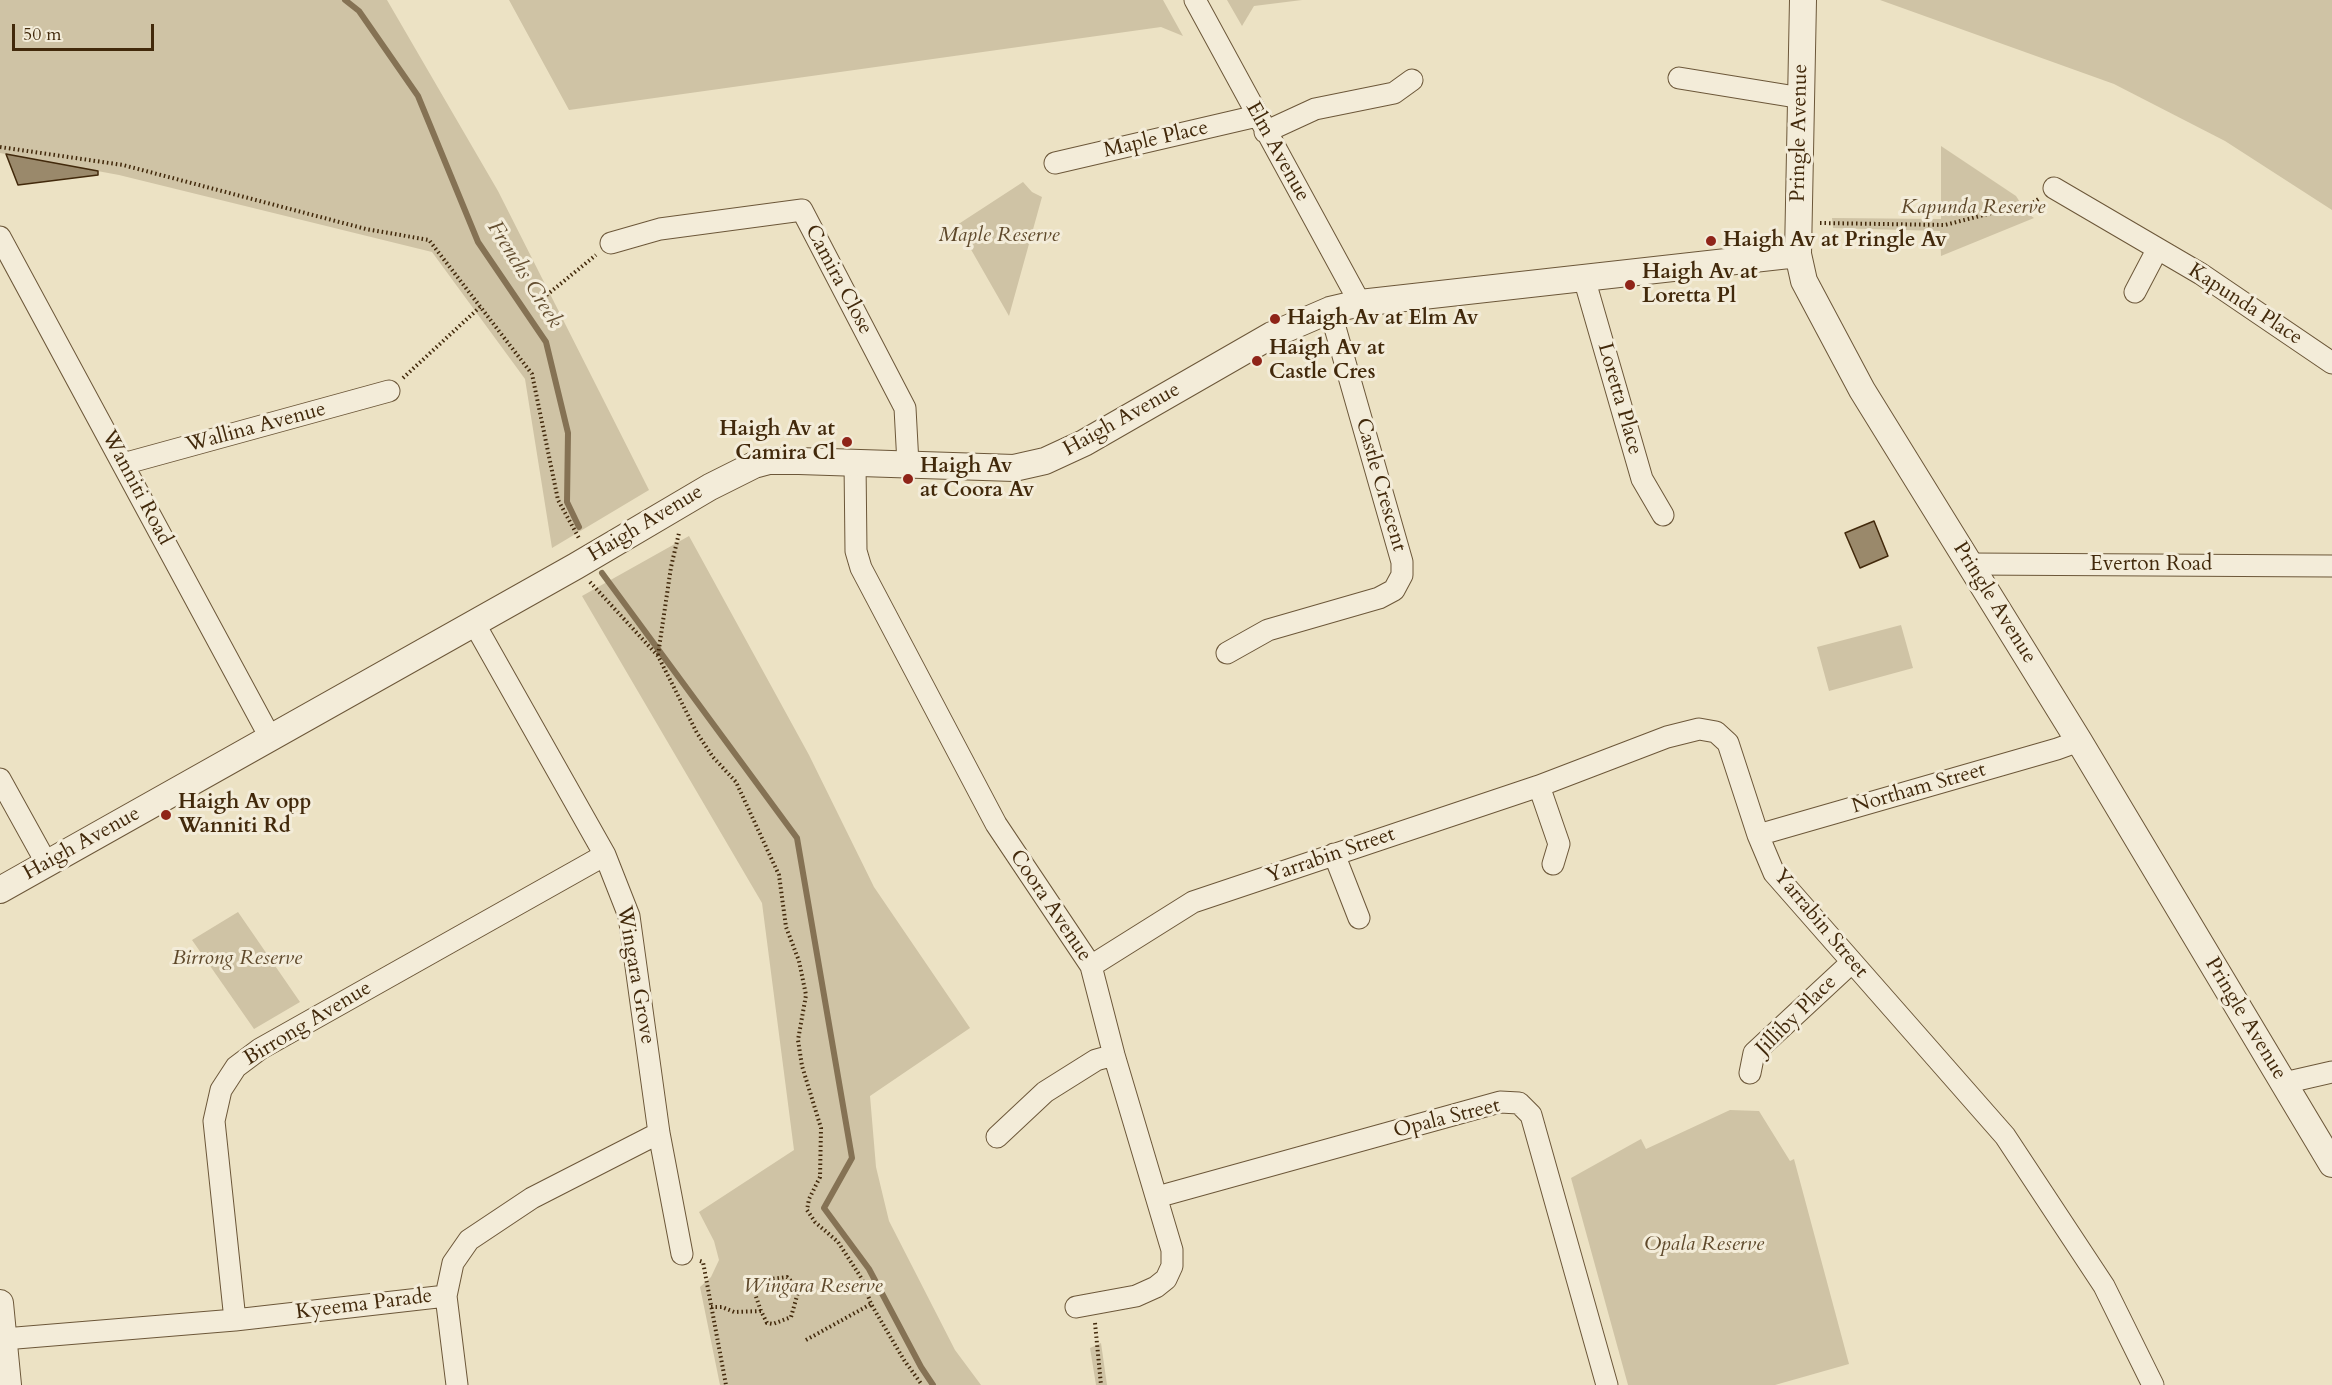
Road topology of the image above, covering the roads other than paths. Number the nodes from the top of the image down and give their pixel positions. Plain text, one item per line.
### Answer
1 (1194, 0) edge
2 (1803, 0) edge
3 (1679, 78) dead end
4 (1412, 80) dead end
5 (1802, 98) junction
6 (1261, 124) junction
7 (1055, 163) dead end
8 (2054, 188) road end
9 (0, 237) edge
10 (610, 243) road end
11 (2157, 250) junction
12 (1798, 254) junction
13 (1584, 279) junction
14 (2135, 292) dead end
15 (1360, 303) junction
16 (1330, 310) junction
17 (2332, 363) edge
18 (389, 391) road end
19 (855, 462) junction
20 (123, 464) junction
21 (908, 464) junction
22 (1663, 515) dead end
23 (1970, 564) junction
24 (2332, 566) edge
25 (474, 622) junction
26 (1227, 653) dead end
27 (271, 739) junction
28 (2079, 741) junction
29 (0, 779) edge
30 (1539, 786) junction
31 (1758, 835) junction
32 (1334, 854) junction
33 (605, 855) junction
34 (46, 864) junction
35 (1553, 864) dead end
36 (0, 890) edge
37 (1359, 918) dead end
38 (1851, 963) junction
39 (1091, 966) junction
40 (1114, 1055) junction
41 (2332, 1072) edge
42 (1750, 1073) dead end
43 (2284, 1083) junction
44 (659, 1133) junction
45 (997, 1137) dead end
46 (2332, 1164) edge
47 (1157, 1197) junction
48 (682, 1254) road end
49 (446, 1296) junction
50 (0, 1303) edge
51 (1085, 1306) road end
52 (235, 1320) junction
53 (4, 1339) junction
54 (8, 1385) edge
55 (457, 1385) edge
56 (1607, 1385) edge
57 (2153, 1385) edge

1 - 6 street, Elm Avenue
2 - 5 street, Pringle Avenue
3 - 5 street
4 - 6 street, Maple Place
5 - 12 street, Pringle Avenue
6 - 7 street, Maple Place
6 - 15 street, Elm Avenue
8 - 11 street, Kapunda Place
9 - 20 street, Wanniti Road
10 - 21 street, Camira Close
11 - 14 street
11 - 17 street, Kapunda Place
12 - 13 street, Haigh Avenue
12 - 23 street, Pringle Avenue
13 - 15 street, Haigh Avenue
13 - 22 street, Loretta Place
15 - 16 street, Haigh Avenue
16 - 21 street, Haigh Avenue
16 - 26 street, Castle Crescent
18 - 20 street, Wallina Avenue
19 - 21 street, Haigh Avenue
19 - 25 street, Haigh Avenue
19 - 39 street, Coora Avenue
20 - 27 street, Wanniti Road
23 - 24 street, Everton Road
23 - 28 street, Pringle Avenue
25 - 27 street, Haigh Avenue
25 - 33 street, Wingara Grove
27 - 34 street, Haigh Avenue
28 - 31 street, Northam Street
28 - 43 street, Pringle Avenue
29 - 34 street
30 - 31 street, Yarrabin Street
30 - 32 street, Yarrabin Street
30 - 35 street
31 - 38 street, Yarrabin Street
32 - 37 street
32 - 39 street, Yarrabin Street
33 - 44 street, Wingara Grove
33 - 52 street, Birrong Avenue
34 - 36 street, Haigh Avenue
38 - 42 street, Jilliby Place
38 - 57 street, Yarrabin Street
39 - 40 street, Coora Avenue
40 - 45 street
40 - 47 street, Coora Avenue
41 - 43 street
43 - 46 street, Pringle Avenue
44 - 48 street, Wingara Grove
44 - 49 street, Kyeema Parade
47 - 51 street, Coora Avenue
47 - 56 street, Opala Street
49 - 52 street, Kyeema Parade
49 - 55 street
50 - 53 street
52 - 53 street, Kyeema Parade
53 - 54 street

